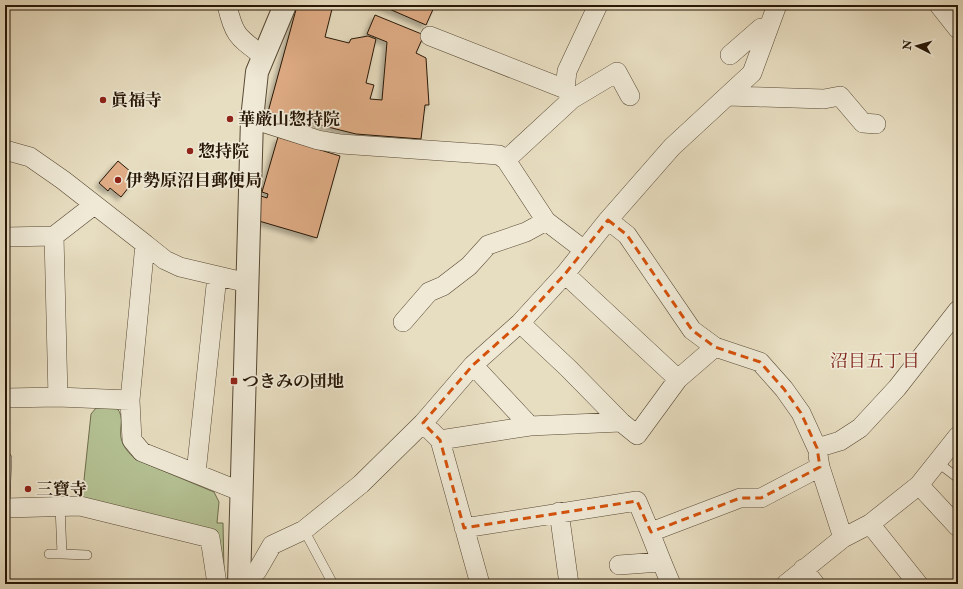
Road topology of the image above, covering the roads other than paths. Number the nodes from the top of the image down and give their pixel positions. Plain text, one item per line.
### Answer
1 (227, 5) edge
2 (286, 5) edge
3 (598, 5) edge
4 (777, 5) edge
5 (939, 5) edge
6 (768, 30) junction
7 (958, 30) edge
8 (430, 36) dead end
9 (735, 45) dead end
10 (263, 56) junction
11 (569, 94) junction
12 (630, 96) dead end
13 (728, 96) junction
14 (252, 119) junction
15 (876, 124) dead end
16 (5, 150) edge
17 (506, 160) junction
18 (94, 205) junction
19 (608, 220) junction
20 (546, 221) junction
21 (54, 236) junction
22 (5, 237) edge
23 (145, 244) junction
24 (584, 250) junction
25 (565, 274) junction
26 (217, 276) junction
27 (248, 283) junction
28 (958, 310) edge
29 (403, 322) dead end
30 (520, 323) junction
31 (715, 347) junction
32 (474, 365) junction
33 (678, 379) junction
34 (58, 397) junction
35 (5, 398) edge
36 (130, 400) junction
37 (621, 422) junction
38 (423, 423) junction
39 (530, 426) junction
40 (958, 436) edge
41 (440, 440) junction
42 (817, 448) junction
43 (7, 458) dead end
44 (937, 462) junction
45 (820, 467) junction
46 (196, 473) junction
47 (958, 478) edge
48 (919, 485) junction
49 (242, 492) junction
50 (60, 506) junction
51 (5, 507) edge
52 (559, 512) junction
53 (870, 524) junction
54 (958, 526) edge
55 (464, 528) junction
56 (304, 530) junction
57 (651, 532) junction
58 (843, 538) junction
59 (49, 554) dead end
60 (62, 554) junction
61 (86, 555) dead end
62 (660, 562) junction
63 (619, 565) dead end
64 (803, 569) junction
65 (239, 581) edge
66 (217, 584) edge
67 (333, 584) edge
68 (480, 584) edge
69 (570, 584) edge
70 (671, 584) edge
71 (786, 584) edge
72 (815, 584) edge
73 (918, 584) edge

1 - 10 street
2 - 10 street
3 - 11 street
4 - 6 street
5 - 7 street
6 - 9 street
6 - 13 street
8 - 11 street
10 - 14 street
11 - 12 street
11 - 17 street
13 - 15 street
13 - 19 street
14 - 17 street
14 - 27 street
16 - 18 street
17 - 20 street
18 - 21 street
18 - 23 street
19 - 24 street
19 - 31 street
20 - 24 street
20 - 29 street
21 - 22 street
21 - 34 street
23 - 26 street
23 - 36 street
24 - 25 street
25 - 30 street
25 - 33 street
26 - 27 street
26 - 46 street
27 - 49 street
28 - 42 street
30 - 32 street
30 - 37 street
31 - 33 street
31 - 42 street
32 - 38 street
32 - 39 street
33 - 37 street
34 - 35 street
34 - 36 street
36 - 46 street
37 - 39 street
38 - 41 street
38 - 56 street
39 - 41 street
40 - 44 street
41 - 55 street
42 - 45 street
43 - 51 lane
44 - 47 lane
44 - 48 street
45 - 57 street
45 - 58 street
46 - 49 street
48 - 53 street
48 - 54 street
49 - 65 street
50 - 51 street
50 - 60 lane
50 - 66 street
52 - 55 street
52 - 57 street
52 - 69 street
53 - 58 street
53 - 73 street
55 - 68 street
56 - 65 street
56 - 67 lane
57 - 62 street
58 - 64 street
59 - 60 lane
60 - 61 lane
62 - 63 street
62 - 70 street
64 - 71 street
64 - 72 street

